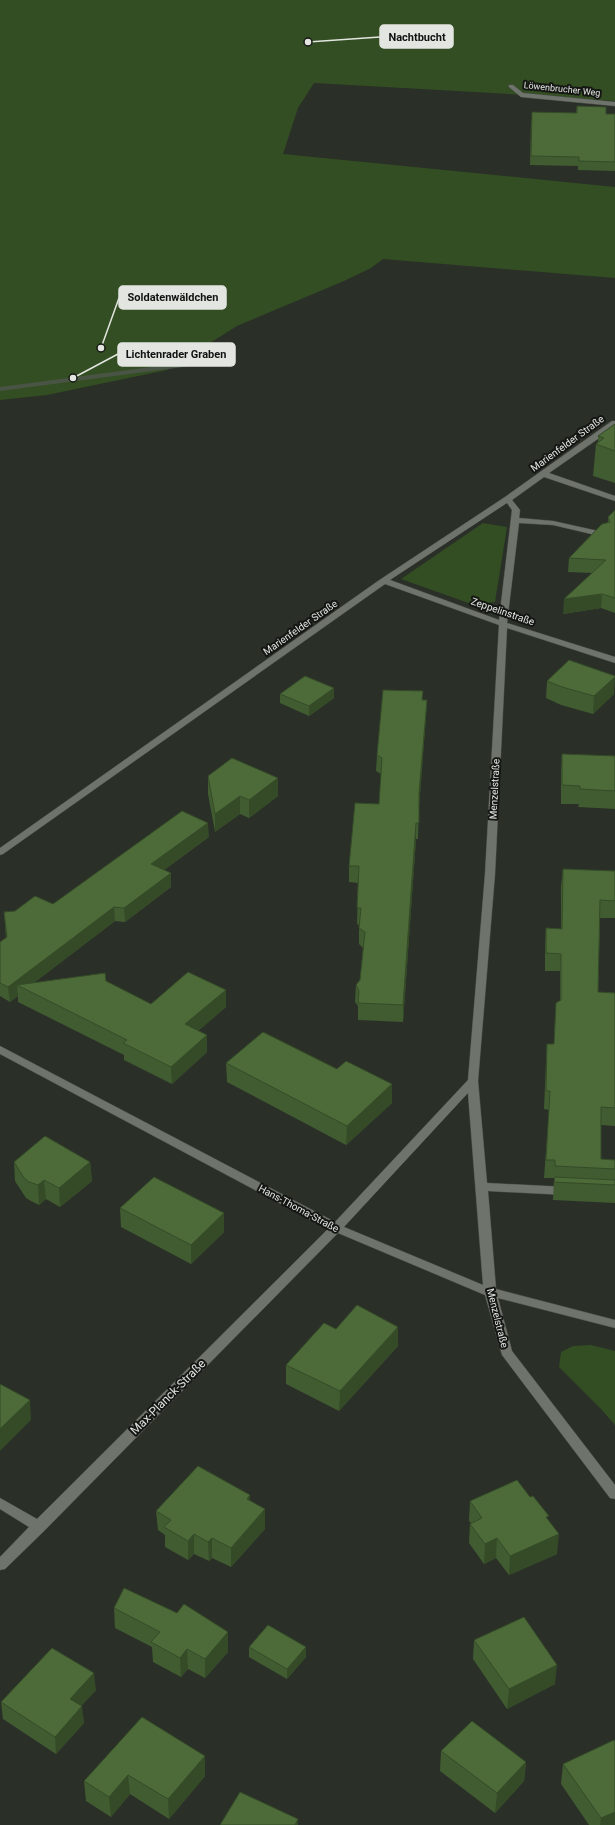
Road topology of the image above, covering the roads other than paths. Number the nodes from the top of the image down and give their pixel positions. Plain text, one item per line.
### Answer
1 (510, 86) dead end
2 (615, 104) edge
3 (615, 423) edge
4 (544, 474) junction
5 (508, 499) junction
6 (615, 499) edge
7 (515, 520) junction
8 (604, 536) edge
9 (384, 581) junction
10 (503, 624) junction
11 (615, 660) edge
12 (0, 852) edge
13 (0, 1050) edge
14 (473, 1081) junction
15 (482, 1187) junction
16 (578, 1192) edge
17 (336, 1228) junction
18 (490, 1292) junction
19 (615, 1324) edge
20 (615, 1494) edge
21 (0, 1503) edge
22 (39, 1526) junction
23 (0, 1565) edge

1 - 2 street, Löwenbrucher Weg
3 - 4 street, Marienfelder Straße
4 - 5 street, Marienfelder Straße
4 - 6 street
5 - 7 street, Menzelstraße
5 - 9 street, Marienfelder Straße
7 - 8 street
7 - 10 street, Menzelstraße
9 - 10 street, Zeppelinstraße
9 - 12 street, Marienfelder Straße
10 - 11 street, Zeppelinstraße
10 - 14 street, Menzelstraße
13 - 17 street, Hans-Thoma-Straße
14 - 15 street, Menzelstraße
14 - 17 street
15 - 16 street
15 - 18 street, Menzelstraße
17 - 18 street, Hans-Thoma-Straße
17 - 22 street, Max-Planck-Straße
18 - 19 street, Hans-Thoma-Straße
18 - 20 street, Menzelstraße
21 - 22 street
22 - 23 street, Max-Planck-Straße

